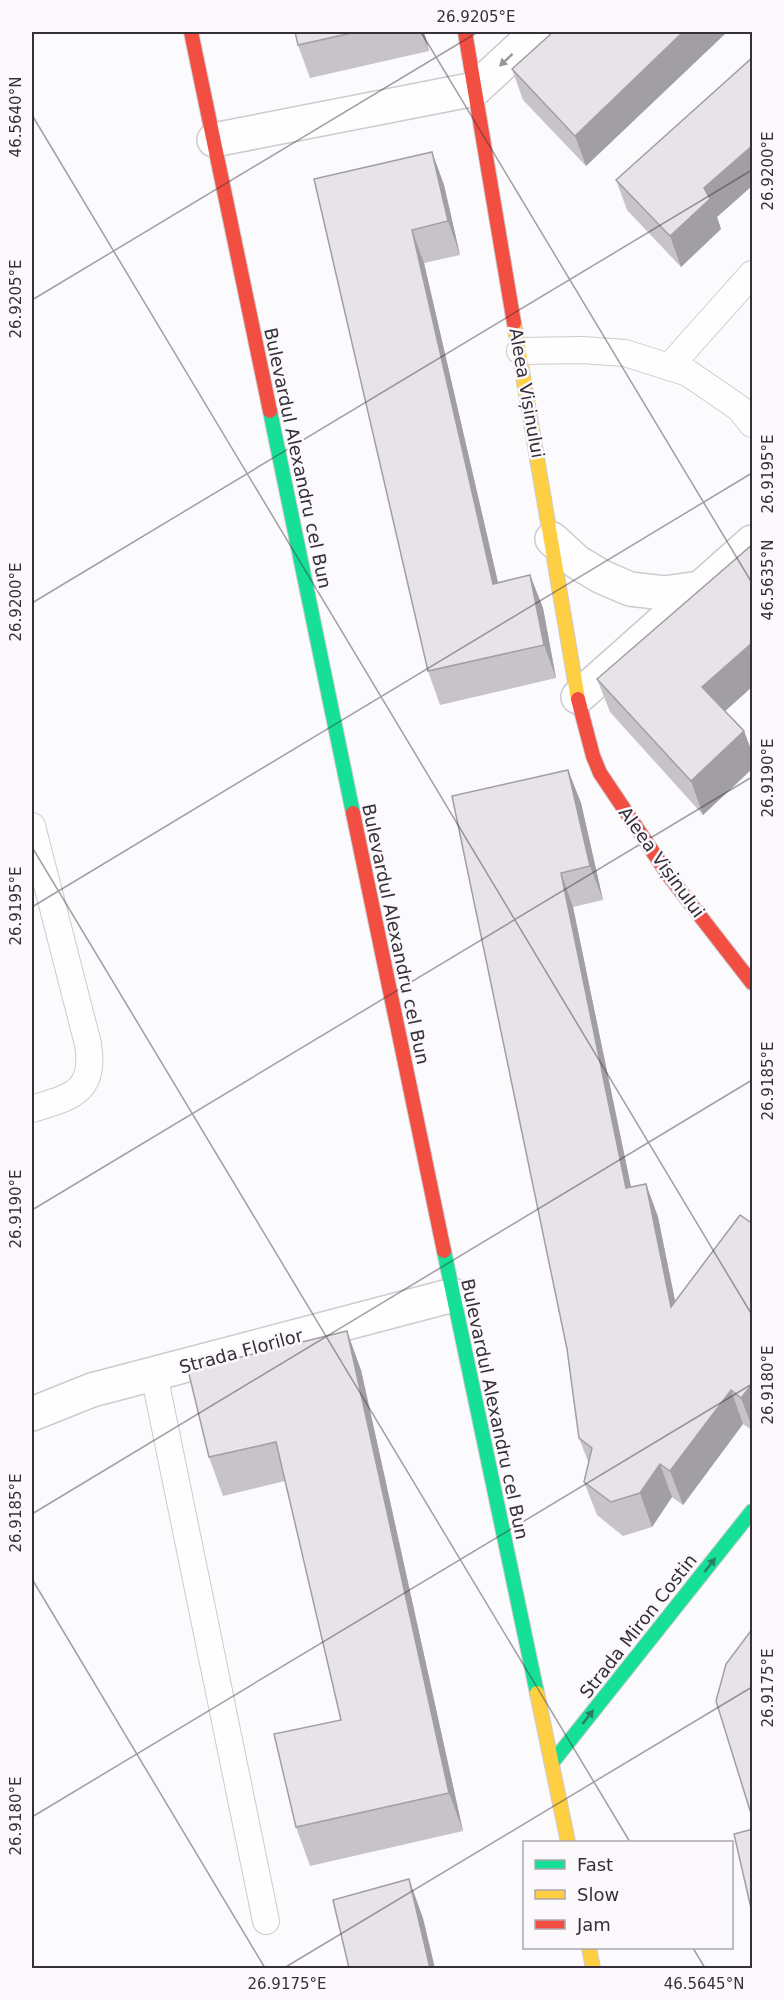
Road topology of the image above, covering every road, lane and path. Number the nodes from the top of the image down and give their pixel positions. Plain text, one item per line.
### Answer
1 (191, 32) edge
2 (465, 32) edge
3 (537, 32) edge
4 (475, 89) junction
5 (214, 140) junction
6 (753, 274) edge
7 (520, 351) junction
8 (669, 367) junction
9 (753, 424) edge
10 (552, 539) junction
11 (753, 542) edge
12 (700, 588) junction
13 (578, 698) junction
14 (32, 826) edge
15 (753, 983) edge
16 (32, 1109) edge
17 (453, 1294) junction
18 (154, 1374) junction
19 (32, 1414) edge
20 (753, 1510) edge
21 (552, 1763) junction
22 (568, 1841) edge
23 (266, 1921) dead end
24 (589, 1949) edge
25 (593, 1968) edge

1 - 5 main road, Bulevardul Alexandru cel Bun
2 - 4 main road, Aleea Vișinului
3 -> 4 street
4 - 5 street
4 - 7 main road, Aleea Vișinului
5 - 17 main road, Bulevardul Alexandru cel Bun
6 - 8 lane
7 - 8 lane
7 - 10 main road, Aleea Vișinului
8 - 9 lane
10 - 12 street
10 - 13 main road, Aleea Vișinului
11 - 12 street
12 - 13 street
13 - 15 main road, Aleea Vișinului
14 - 16 lane
17 - 18 street, Strada Florilor
17 - 21 main road, Bulevardul Alexandru cel Bun
18 - 19 street, Strada Florilor
18 - 23 lane
21 -> 20 main road, Strada Miron Costin
21 - 22 main road, Bulevardul Alexandru cel Bun
24 - 25 main road

